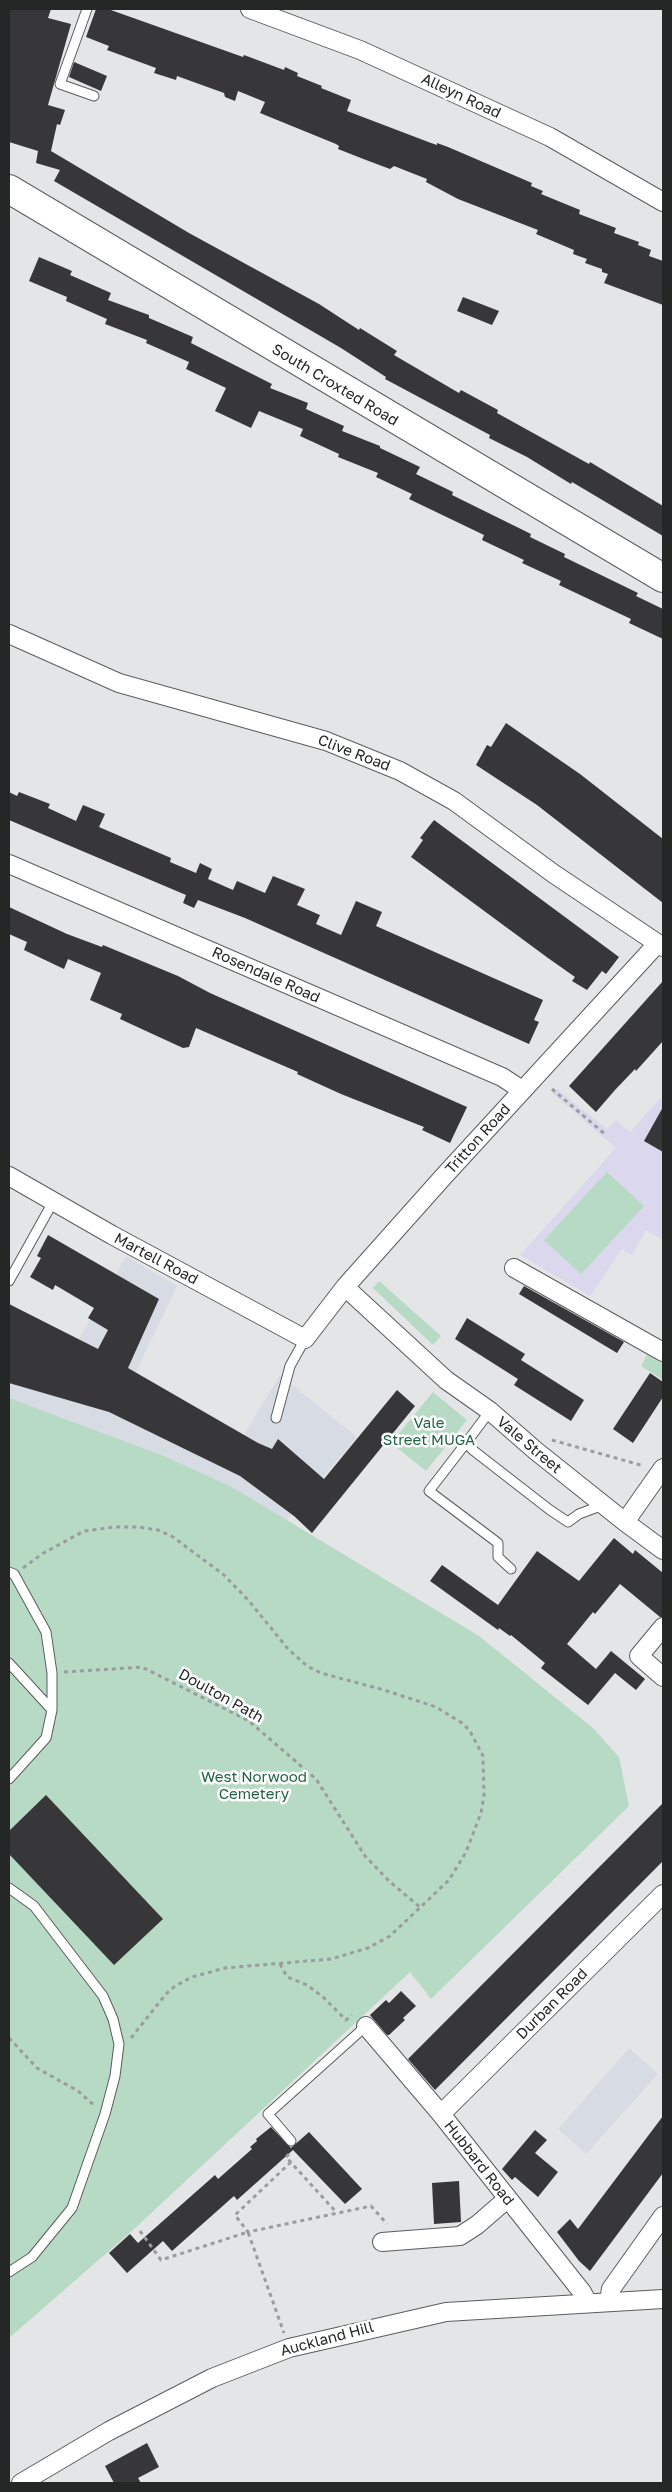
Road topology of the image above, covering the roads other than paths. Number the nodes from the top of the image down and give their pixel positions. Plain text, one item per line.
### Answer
1 (87, 9) edge
2 (250, 9) edge
3 (94, 96) dead end
4 (9, 189) edge
5 (663, 202) edge
6 (663, 578) edge
7 (9, 634) edge
8 (9, 864) edge
9 (660, 946) edge
10 (522, 1090) junction
11 (9, 1176) edge
12 (53, 1202) junction
13 (514, 1268) dead end
14 (9, 1281) edge
15 (345, 1287) junction
16 (305, 1339) junction
17 (663, 1352) edge
18 (490, 1412) junction
19 (276, 1418) dead end
20 (466, 1443) junction
21 (663, 1468) edge
22 (603, 1505) junction
23 (625, 1522) junction
24 (663, 1550) edge
25 (511, 1569) dead end
26 (12, 1573) edge
27 (663, 1627) edge
28 (9, 1662) edge
29 (663, 1677) edge
30 (52, 1710) junction
31 (9, 1779) edge
32 (9, 1888) edge
33 (663, 1894) edge
34 (366, 2026) joint
35 (441, 2114) junction
36 (291, 2141) road end
37 (506, 2199) junction
38 (663, 2216) edge
39 (382, 2242) dead end
40 (9, 2272) edge
41 (663, 2299) edge
42 (609, 2301) junction
43 (588, 2303) junction
44 (21, 2483) edge

1 - 3 lane
2 - 5 street, Alleyn Road
4 - 6 main road, South Croxted Road
7 - 9 street, Clive Road
8 - 10 street, Rosendale Road
9 - 10 street, Tritton Road
10 - 15 street, Tritton Road
11 - 12 street, Martell Road
12 - 14 lane
12 - 16 street, Martell Road
13 - 17 street
15 - 16 street, Tritton Road
15 - 18 street, Vale Street
16 - 19 lane
18 - 20 lane
18 - 22 street, Vale Street
20 - 22 lane
20 - 25 lane
21 - 23 street
22 - 23 street, Vale Street
23 - 24 street, Vale Street
26 - 30 lane
27 - 29 street
28 - 30 lane
30 - 31 lane
32 - 40 lane
33 - 35 street, Durban Road
34 - 35 street, Hubbard Road
34 - 36 lane
35 - 37 street, Hubbard Road
37 - 39 street
37 - 43 street, Hubbard Road
38 - 42 street
41 - 42 street, Auckland Hill
42 - 43 street, Auckland Hill
43 - 44 street, Auckland Hill

